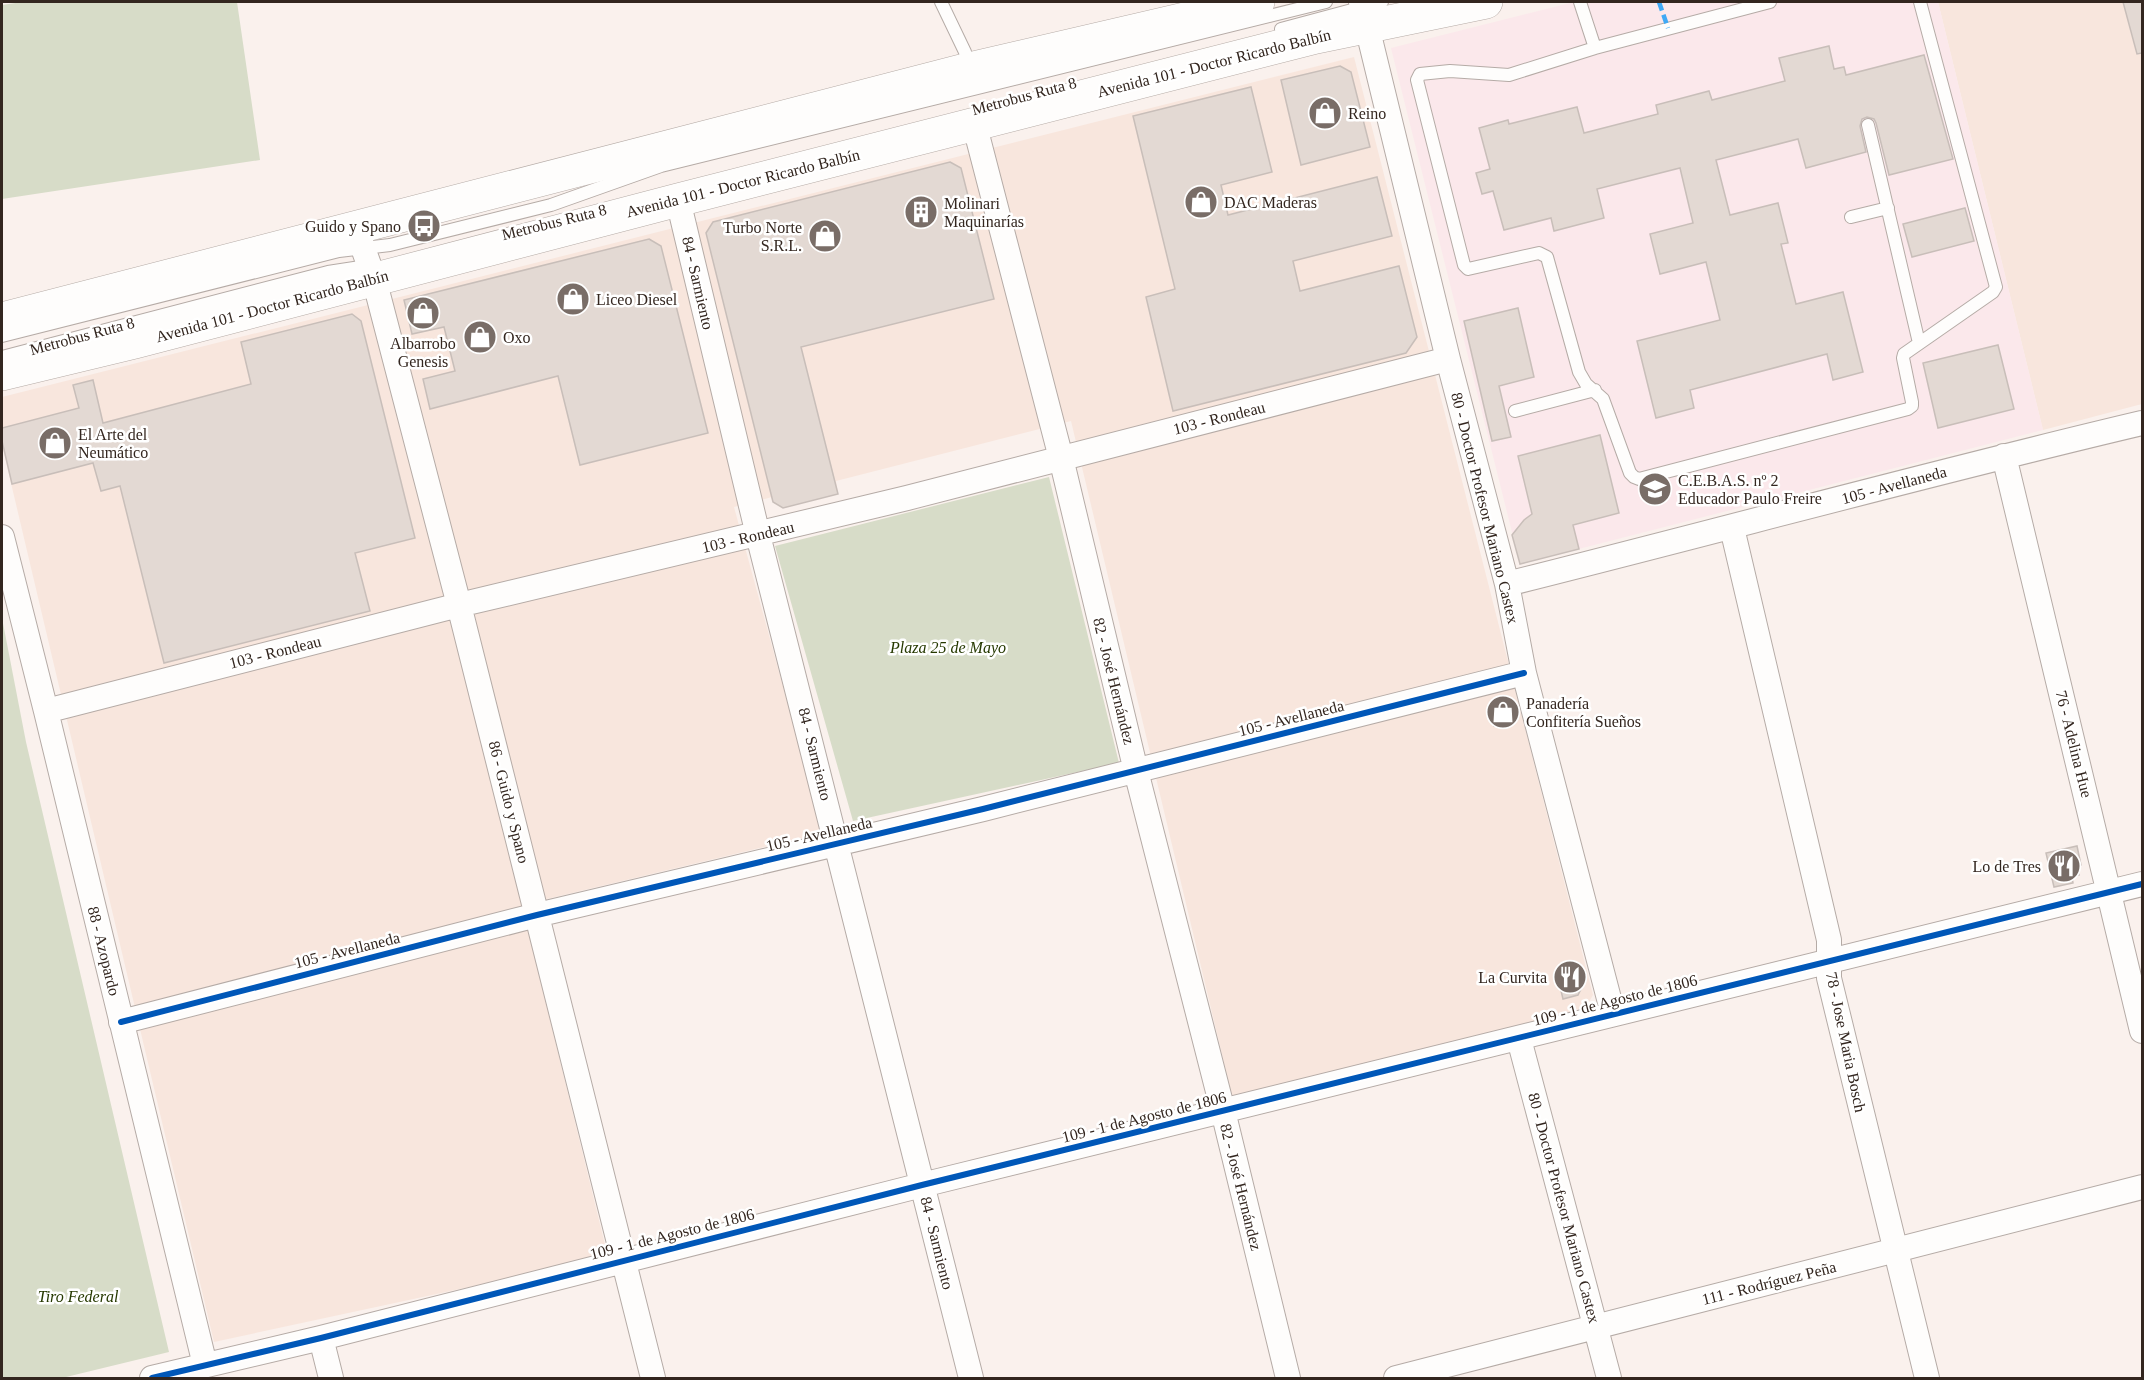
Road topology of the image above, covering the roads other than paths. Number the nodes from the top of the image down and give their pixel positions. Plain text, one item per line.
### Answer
1 (940, 2) edge
2 (1258, 2) edge
3 (1326, 2) edge
4 (1435, 2) edge
5 (1486, 2) edge
6 (1580, 2) edge
7 (1770, 2) edge
8 (1920, 2) edge
9 (1368, 9) edge
10 (1273, 31) dead end
11 (1595, 48) junction
12 (969, 69) junction
13 (974, 123) junction
14 (1868, 125) dead end
15 (712, 178) dead end
16 (678, 200) junction
17 (1887, 208) junction
18 (1851, 217) dead end
19 (366, 255) junction
20 (85, 315) junction
21 (2, 319) edge
22 (2, 327) edge
23 (2, 336) edge
24 (1919, 343) junction
25 (2, 357) edge
26 (1448, 359) junction
27 (2, 374) edge
28 (1595, 390) junction
29 (1515, 411) dead end
30 (2142, 423) edge
31 (2004, 456) junction
32 (1061, 458) junction
33 (1732, 528) junction
34 (758, 535) junction
35 (2, 537) edge
36 (1507, 584) junction
37 (459, 605) junction
38 (1524, 672) junction
39 (46, 711) junction
40 (1136, 771) junction
41 (837, 844) junction
42 (2142, 884) edge
43 (2110, 893) junction
44 (537, 915) junction
45 (1829, 960) junction
46 (1614, 1014) junction
47 (121, 1022) junction
48 (2142, 1031) edge
49 (1519, 1039) junction
50 (1223, 1112) junction
51 (922, 1185) junction
52 (2142, 1187) edge
53 (1894, 1251) junction
54 (625, 1260) junction
55 (1596, 1326) junction
56 (321, 1338) junction
57 (206, 1365) junction
58 (152, 1378) edge
59 (331, 1378) edge
60 (653, 1378) edge
61 (971, 1378) edge
62 (1288, 1378) edge
63 (1396, 1378) edge
64 (1608, 1378) edge
65 (1927, 1378) edge

1 - 12 lane
2 - 12 main road, Avenida 101 - Doctor Ricardo Balbín
3 - 19 lane, Metrobus Ruta 8
4 - 9 lane
5 - 9 main road, Avenida 101 - Doctor Ricardo Balbín
6 - 11 lane
7 - 11 lane
8 - 24 lane
9 - 10 lane
9 - 13 main road, Avenida 101 - Doctor Ricardo Balbín
9 - 26 street, 80 - Doctor Profesor Mariano Castex
11 - 28 lane
12 - 19 main road, Avenida 101 - Doctor Ricardo Balbín
13 - 16 main road, Avenida 101 - Doctor Ricardo Balbín
13 - 32 street, 82 - José Hernández
14 - 17 lane
15 - 19 lane, Metrobus Ruta 8
16 - 19 main road, Avenida 101 - Doctor Ricardo Balbín
16 - 34 street, 84 - Sarmiento
17 - 18 lane
17 - 24 lane
19 - 20 lane, Metrobus Ruta 8
19 - 21 main road, Avenida 101 - Doctor Ricardo Balbín
19 - 25 lane, Metrobus Ruta 8
19 - 27 main road, Avenida 101 - Doctor Ricardo Balbín
19 - 37 street, 86 - Guido y Spano
20 - 22 lane, Metrobus Ruta 8
20 - 23 lane, Metrobus Ruta 8
24 - 28 lane
26 - 32 street, 103 - Rondeau
26 - 36 street, 80 - Doctor Profesor Mariano Castex
28 - 29 lane
30 - 31 street, 105 - Avellaneda
31 - 33 street, 105 - Avellaneda
31 - 43 street, 76 - Adelina Hue
32 - 34 street, 103 - Rondeau
32 - 40 street, 82 - José Hernández
33 - 36 street, 105 - Avellaneda
33 - 45 street, 78 - Jose Maria Bosch
34 - 37 street, 103 - Rondeau
34 - 41 street, 84 - Sarmiento
35 - 39 street, 88 - Azopardo
36 - 38 street, 80 - Doctor Profesor Mariano Castex
37 - 39 street, 103 - Rondeau
37 - 44 street, 86 - Guido y Spano
38 - 40 street, 105 - Avellaneda
38 - 46 street, 80 - Doctor Profesor Mariano Castex
39 - 47 street, 88 - Azopardo
40 - 41 street, 105 - Avellaneda
40 - 50 street, 82 - José Hernández
41 - 44 street, 105 - Avellaneda
41 - 51 street, 84 - Sarmiento
42 - 43 street, 109 - 1 de Agosto de 1806
43 - 45 street, 109 - 1 de Agosto de 1806
43 - 48 street, 76 - Adelina Hue
44 - 47 street, 105 - Avellaneda
44 - 54 street, 86 - Guido y Spano
45 - 46 street, 109 - 1 de Agosto de 1806
45 - 53 street, 78 - Jose Maria Bosch
46 - 49 street, 109 - 1 de Agosto de 1806
47 - 57 street, 88 - Azopardo
49 - 50 street, 109 - 1 de Agosto de 1806
49 - 55 street, 80 - Doctor Profesor Mariano Castex
50 - 51 street, 109 - 1 de Agosto de 1806
50 - 62 street, 82 - José Hernández
51 - 54 street, 109 - 1 de Agosto de 1806
51 - 61 street, 84 - Sarmiento
52 - 53 street, 111 - Rodríguez Peña
53 - 55 street, 111 - Rodríguez Peña
53 - 65 street, 78 - Jose Maria Bosch
54 - 56 street, 109 - 1 de Agosto de 1806
54 - 60 street, 86 - Guido y Spano
55 - 63 street, 111 - Rodríguez Peña
55 - 64 street, 80 - Doctor Profesor Mariano Castex
56 - 57 street, 109 - 1 de Agosto de 1806
56 - 59 street
57 - 58 street, 109 - 1 de Agosto de 1806

